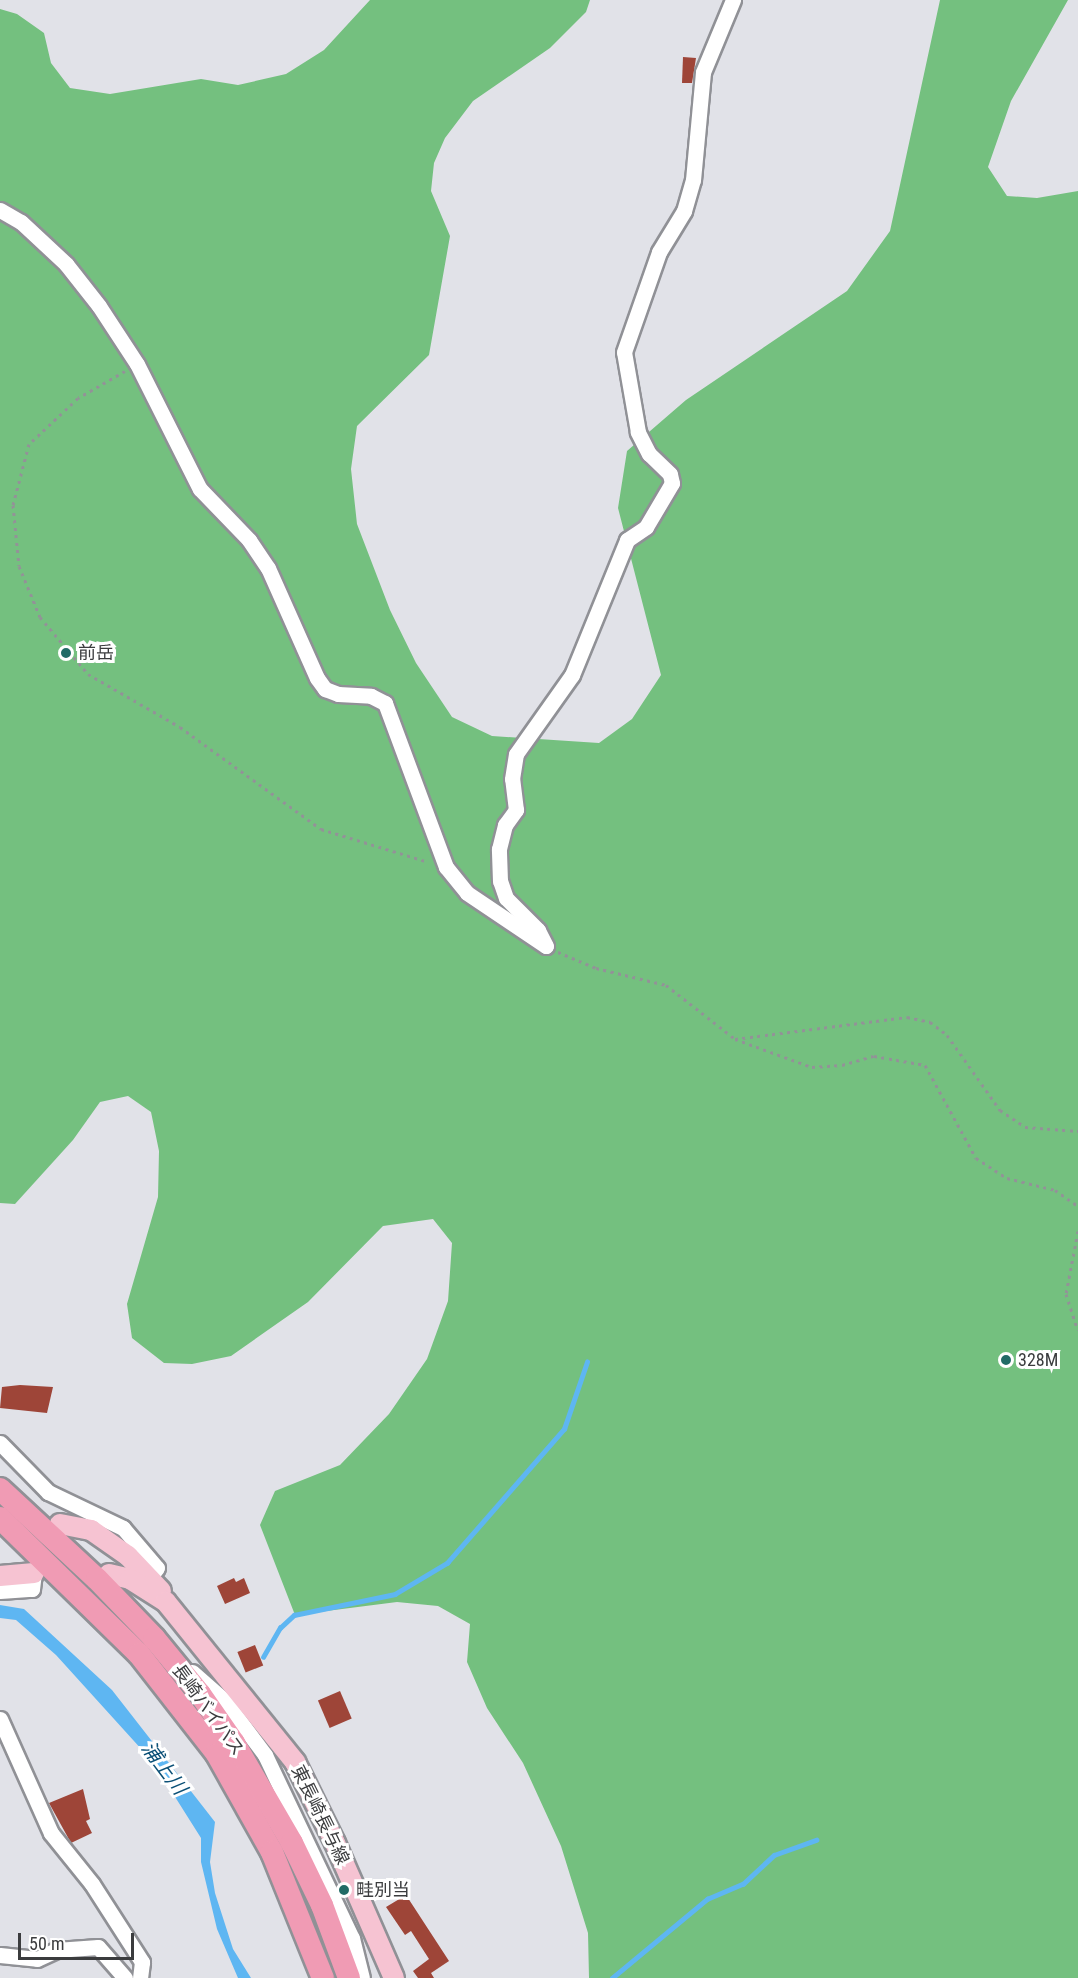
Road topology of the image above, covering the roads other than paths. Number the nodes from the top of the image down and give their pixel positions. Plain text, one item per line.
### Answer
1 (733, 0) edge
2 (0, 210) edge
3 (0, 1443) edge
4 (0, 1488) edge
5 (0, 1518) edge
6 (60, 1524) dead end
7 (34, 1573) joint
8 (109, 1574) dead end
9 (0, 1576) edge
10 (150, 1577) junction
11 (0, 1591) edge
12 (174, 1611) junction
13 (154, 1638) junction
14 (0, 1719) edge
15 (0, 1955) edge
16 (126, 1978) edge
17 (140, 1978) edge
18 (323, 1978) edge
19 (349, 1978) edge
20 (362, 1978) edge
21 (394, 1978) edge

1 - 2 street
3 - 10 street
4 - 13 highway, 長崎バイパス
5 - 18 highway, 長崎バイパス
6 - 10 main road, 東長崎長与線
7 - 9 main road
7 - 11 street
8 - 12 main road, 東長崎長与線
10 - 12 main road, 東長崎長与線
12 - 21 main road, 東長崎長与線
13 - 19 highway, 長崎バイパス
13 - 20 street
14 - 17 street
15 - 16 street

